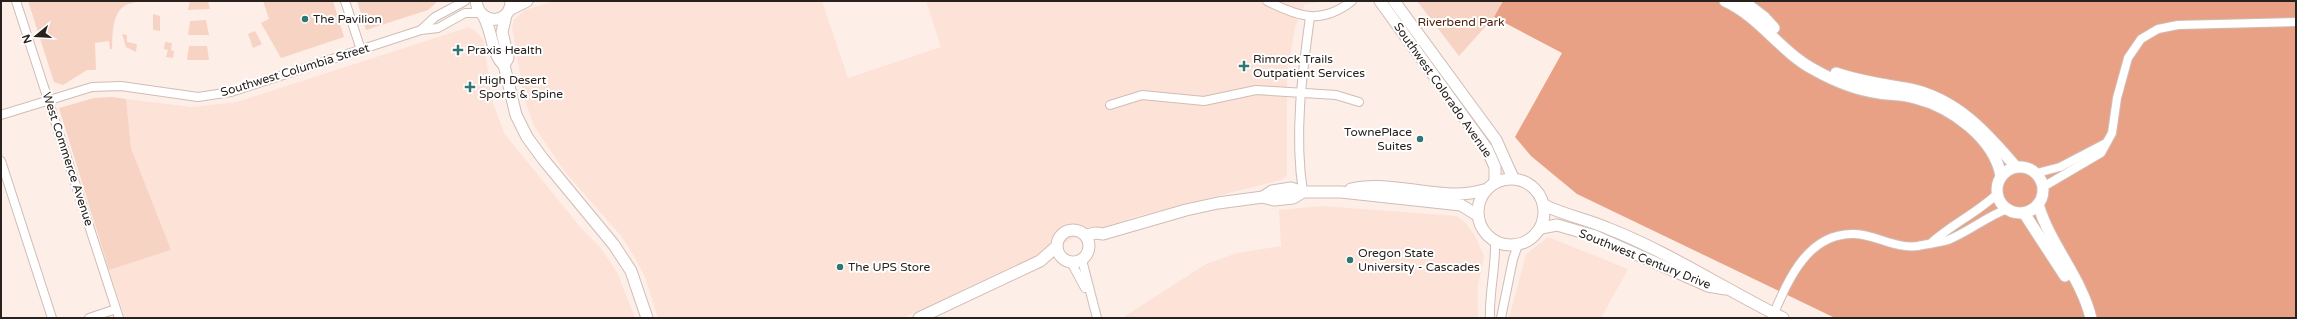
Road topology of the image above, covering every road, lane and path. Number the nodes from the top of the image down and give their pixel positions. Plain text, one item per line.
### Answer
1 (16, 1) edge
2 (345, 1) edge
3 (465, 1) edge
4 (476, 1) edge
5 (527, 1) edge
6 (1267, 1) edge
7 (1352, 1) edge
8 (1380, 1) edge
9 (1394, 1) edge
10 (1725, 1) edge
11 (1743, 1) edge
12 (509, 9) edge
13 (482, 15) junction
14 (1310, 17) junction
15 (2296, 22) edge
16 (421, 30) junction
17 (361, 50) junction
18 (504, 65) junction
19 (1301, 93) junction
20 (49, 100) junction
21 (1359, 102) dead end
22 (1110, 105) dead end
23 (1, 116) edge
24 (2107, 142) junction
25 (1, 161) edge
26 (2016, 167) junction
27 (2036, 173) junction
28 (2001, 176) junction
29 (1513, 178) junction
30 (1496, 183) junction
31 (2043, 187) junction
32 (1484, 190) junction
33 (1303, 192) junction
34 (1341, 192) junction
35 (1997, 194) junction
36 (2038, 204) junction
37 (1544, 205) junction
38 (2007, 209) junction
39 (2024, 213) junction
40 (1477, 215) junction
41 (1541, 228) junction
42 (1087, 240) junction
43 (1495, 241) junction
44 (1931, 243) junction
45 (1518, 245) junction
46 (1056, 247) junction
47 (1072, 260) junction
48 (1040, 261) junction
49 (1727, 290) junction
50 (116, 309) junction
51 (1778, 316) edge
52 (52, 318) edge
53 (89, 318) edge
54 (119, 318) edge
55 (647, 318) edge
56 (919, 318) edge
57 (1097, 318) edge
58 (1490, 318) edge
59 (1501, 318) edge
60 (2084, 318) edge
61 (2091, 318) edge

1 - 20 street, West Commerce Avenue
2 - 17 street
3 - 16 street, Southwest Columbia Street
4 - 13 main road
5 - 12 main road
6 - 14 street
7 - 14 street
8 - 30 main road, Southwest Colorado Avenue
9 - 29 main road, Southwest Colorado Avenue
10 - 28 main road
11 - 26 main road
12 - 13 main road
12 - 18 main road
13 - 16 street, Southwest Columbia Street
13 - 18 main road
14 - 19 street
15 - 24 street
16 - 17 street, Southwest Columbia Street
17 - 20 street, Southwest Columbia Street
18 - 55 main road
19 - 21 street
19 - 22 street
19 - 33 street
20 - 23 street, Southwest Columbia Street
20 - 50 street, West Commerce Avenue
24 - 27 street
24 - 31 street
25 - 52 street
26 - 27 main road
26 - 28 main road
27 - 31 main road
28 - 35 main road
29 - 30 main road
29 - 37 main road
30 - 32 main road
31 - 36 main road
32 - 34 main road
32 - 40 main road
33 - 34 main road
33 - 42 main road
34 - 40 main road
35 - 38 main road
35 - 44 street
36 - 39 main road
36 - 61 main road
37 - 41 main road
37 - 49 main road, Southwest Century Drive
38 - 39 main road
38 - 44 street
39 - 60 main road
40 - 43 main road
41 - 45 main road
41 - 49 main road, Southwest Century Drive
42 - 46 main road
42 - 47 main road
43 - 45 main road
43 - 58 street
44 - 51 street
45 - 59 street
46 - 47 main road
46 - 48 main road
47 - 48 main road
47 - 57 street
48 - 56 main road
49 - 51 main road, Southwest Century Drive
50 - 53 street
50 - 54 street, West Commerce Avenue

